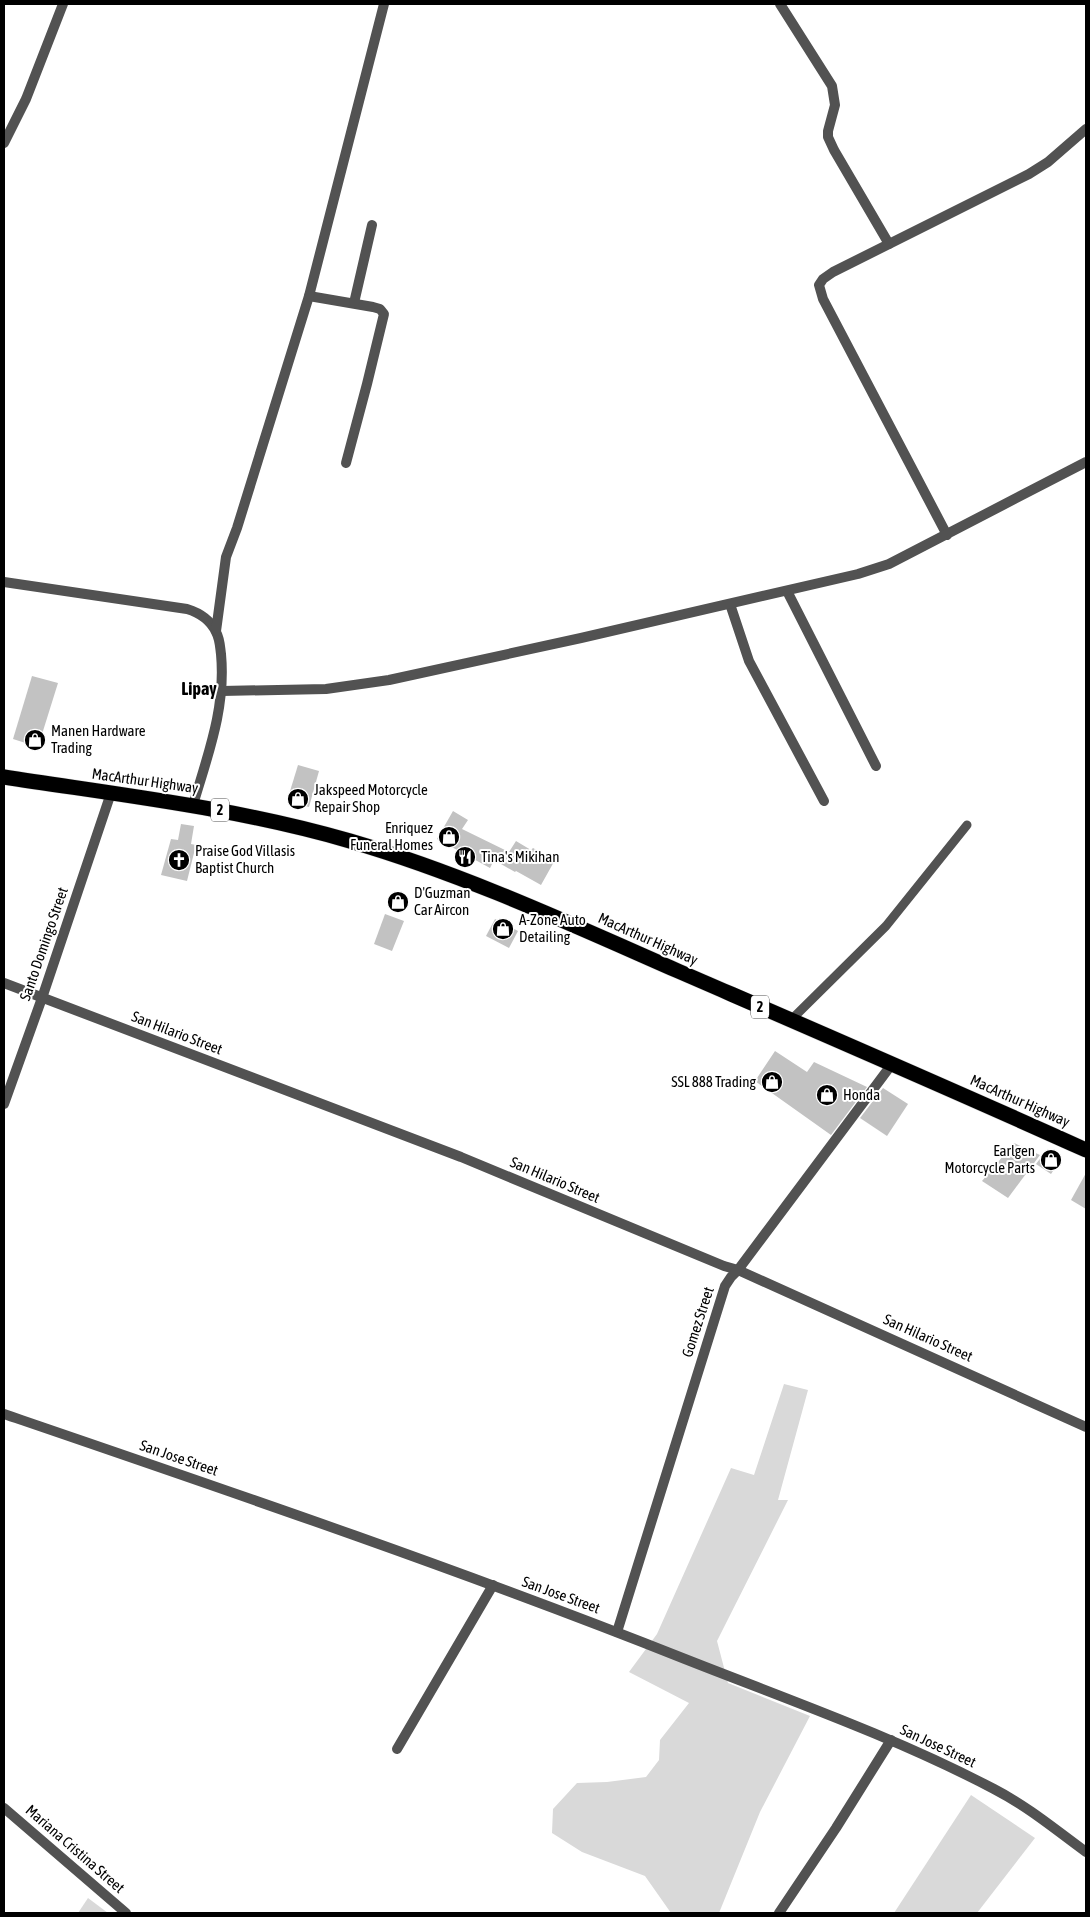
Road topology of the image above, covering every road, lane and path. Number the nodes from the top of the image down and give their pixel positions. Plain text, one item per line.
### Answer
1 (62, 4) edge
2 (384, 4) edge
3 (780, 4) edge
4 (1086, 129) edge
5 (4, 143) edge
6 (372, 225) dead end
7 (889, 244) junction
8 (308, 296) junction
9 (354, 303) junction
10 (1086, 462) edge
11 (346, 463) dead end
12 (947, 535) junction
13 (4, 582) edge
14 (787, 591) junction
15 (730, 604) junction
16 (216, 631) junction
17 (222, 691) junction
18 (876, 766) dead end
19 (4, 777) edge
20 (111, 793) junction
21 (824, 801) dead end
22 (193, 805) junction
23 (967, 825) dead end
24 (4, 983) edge
25 (42, 998) junction
26 (791, 1020) junction
27 (892, 1064) junction
28 (4, 1104) edge
29 (1086, 1150) edge
30 (738, 1270) junction
31 (4, 1414) edge
32 (1086, 1427) edge
33 (493, 1586) junction
34 (617, 1632) junction
35 (890, 1740) junction
36 (397, 1749) dead end
37 (4, 1808) edge
38 (1086, 1852) edge
39 (126, 1913) edge
40 (779, 1913) edge

1 - 5 street
2 - 8 street
3 - 7 street
4 - 7 street
6 - 9 street
7 - 12 street
8 - 9 street
8 - 16 street
9 - 11 street
10 - 12 street
12 - 14 street
13 - 16 street
14 - 15 street
14 - 18 street
15 - 17 street
15 - 21 street
16 - 17 street
17 - 22 street
19 - 20 highway, MacArthur Highway / 2
20 - 22 highway, MacArthur Highway / 2
20 - 25 street, Santo Domingo Street
22 - 26 highway, MacArthur Highway / 2
23 - 26 lane
24 - 25 street, San Hilario Street
25 - 28 street, Santo Domingo Street
25 - 30 street, San Hilario Street
26 - 27 highway, MacArthur Highway / 2
27 - 29 highway, MacArthur Highway / 2
27 - 30 street, Gomez Street
30 - 32 street, San Hilario Street
30 - 34 street, Gomez Street
31 - 33 street, San Jose Street
33 - 34 street, San Jose Street
33 - 36 street
34 - 35 street, San Jose Street
35 - 38 street, San Jose Street
35 - 40 street
37 - 39 street, Mariana Cristina Street

